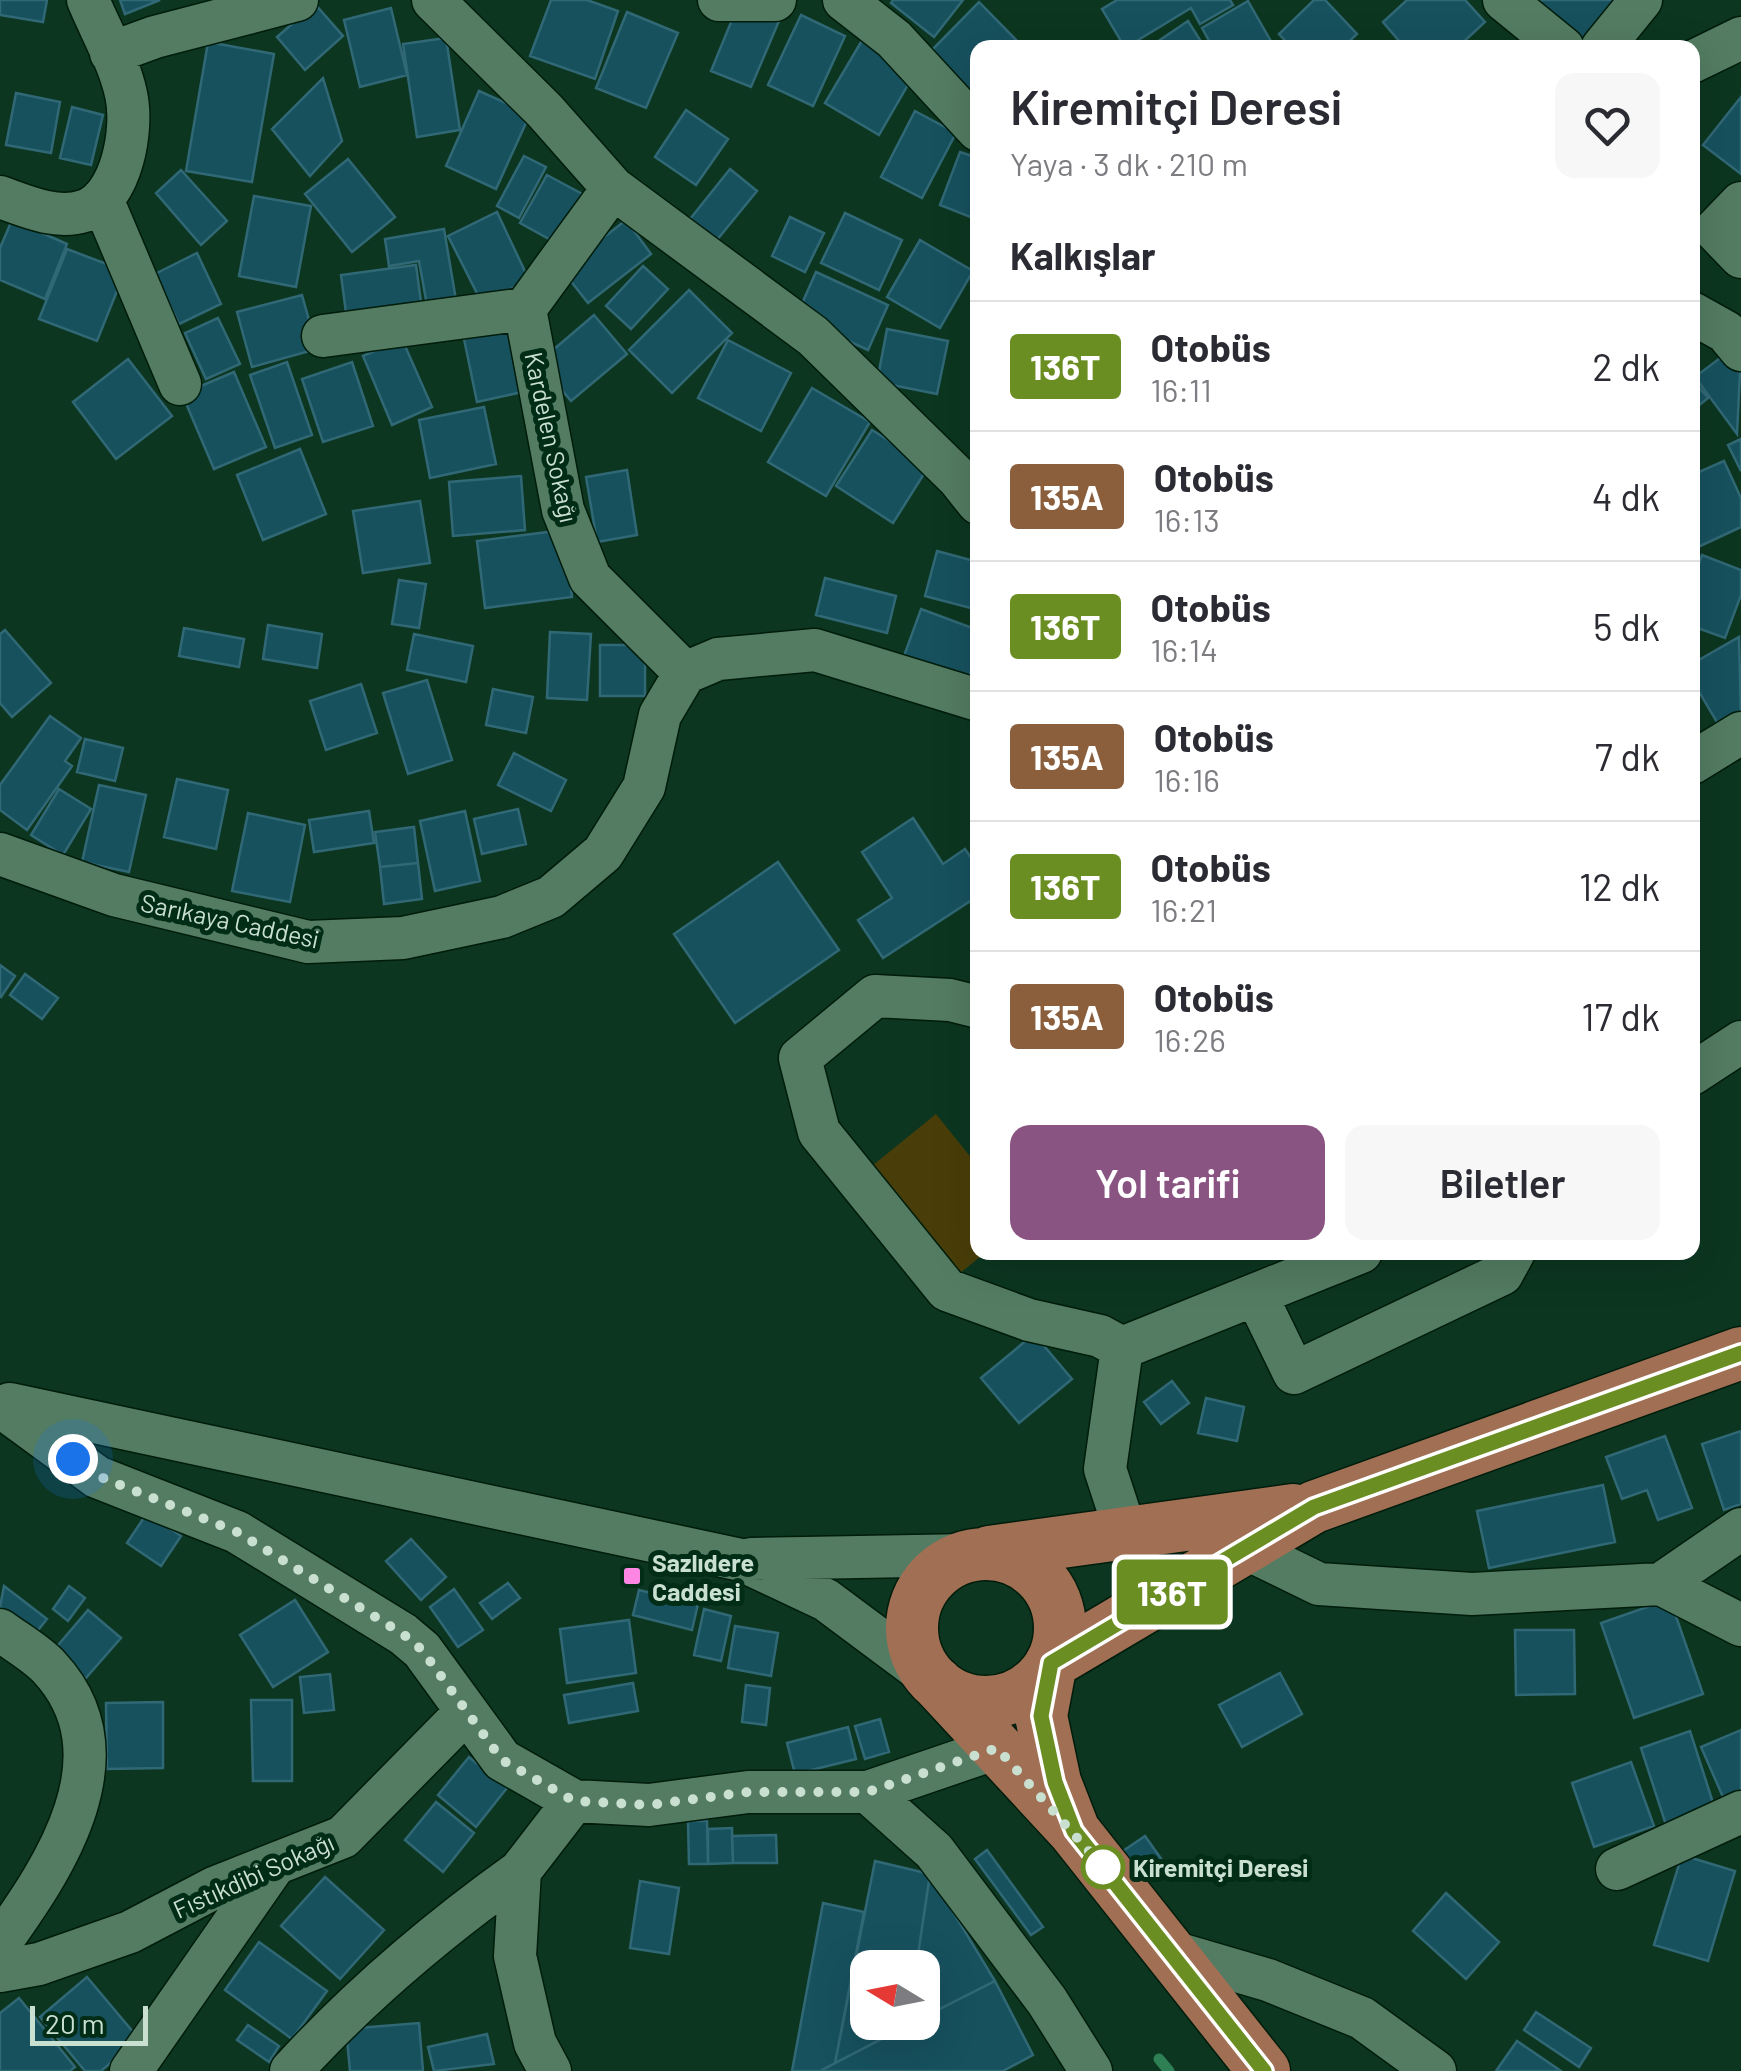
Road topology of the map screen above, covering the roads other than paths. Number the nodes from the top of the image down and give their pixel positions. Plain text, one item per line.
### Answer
1 (88, 0) edge
2 (297, 0) edge
3 (433, 0) edge
4 (720, 0) edge
5 (775, 0) edge
6 (844, 0) edge
7 (1504, 0) edge
8 (1641, 0) edge
9 (1741, 38) edge
10 (1553, 40) edge
11 (1608, 40) edge
12 (111, 53) junction
13 (1700, 58) edge
14 (970, 121) edge
15 (613, 188) junction
16 (0, 196) edge
17 (102, 199) junction
18 (1741, 202) edge
19 (1741, 257) edge
20 (526, 310) junction
21 (1700, 317) edge
22 (323, 336) dead end
23 (1741, 350) edge
24 (180, 384) dead end
25 (970, 493) edge
26 (685, 673) junction
27 (970, 698) edge
28 (1741, 732) edge
29 (1700, 758) edge
30 (0, 854) edge
31 (970, 1005) edge
32 (1741, 1042) edge
33 (1700, 1069) edge
34 (1343, 1260) edge
35 (1510, 1260) edge
36 (1257, 1297) junction
37 (1122, 1348) junction
38 (1741, 1353) edge
39 (0, 1404) edge
40 (1314, 1507) junction
41 (1741, 1529) edge
42 (1126, 1533) junction
43 (1246, 1548) junction
44 (970, 1554) junction
45 (741, 1560) junction
46 (1661, 1584) junction
47 (1741, 1625) edge
48 (0, 1630) edge
49 (1051, 1663) junction
50 (936, 1682) junction
51 (465, 1713) junction
52 (997, 1748) junction
53 (868, 1792) junction
54 (574, 1801) junction
55 (1741, 1812) edge
56 (1074, 1831) junction
57 (272, 1867) junction
58 (1617, 1869) dead end
59 (520, 1872) junction
60 (0, 1943) edge
61 (1168, 1951) junction
62 (0, 1972) edge
63 (132, 2071) edge
64 (291, 2071) edge
65 (550, 2071) edge
66 (1091, 2071) edge
67 (1264, 2071) edge
68 (1435, 2071) edge

1 - 12 street
2 - 12 street
3 - 15 street
4 - 5 street
6 - 14 street
7 - 10 street
8 - 11 street
9 - 13 street
12 - 17 street
15 - 20 street
15 - 25 street
16 - 17 street
17 - 24 street
18 - 19 street
20 - 22 street
20 - 26 street, Kardelen Sokağı
21 - 23 street
26 - 27 street
26 - 30 street, Sarıkaya Caddesi
28 - 29 street
31 - 37 street
32 - 33 street
34 - 36 street
35 - 36 street
36 - 37 street
37 - 42 street
38 - 40 main road
39 - 45 street
39 - 51 street
40 - 42 main road
40 - 43 main road
41 - 46 street
42 - 44 main road
43 - 46 street
43 - 49 main road
44 - 45 street
44 - 49 main road
44 - 50 main road
45 - 50 street
46 - 47 street
48 - 60 street
49 - 50 main road
49 - 56 main road
50 - 52 main road
51 - 54 street
51 - 57 street, Fıstıkdibi Sokağı
52 - 53 street
52 - 56 main road
53 - 54 street
53 - 66 street
54 - 59 street
55 - 58 street
56 - 61 main road
57 - 62 street, Fıstıkdibi Sokağı
57 - 63 street
59 - 64 street
59 - 65 street
61 - 67 main road
61 - 68 street

